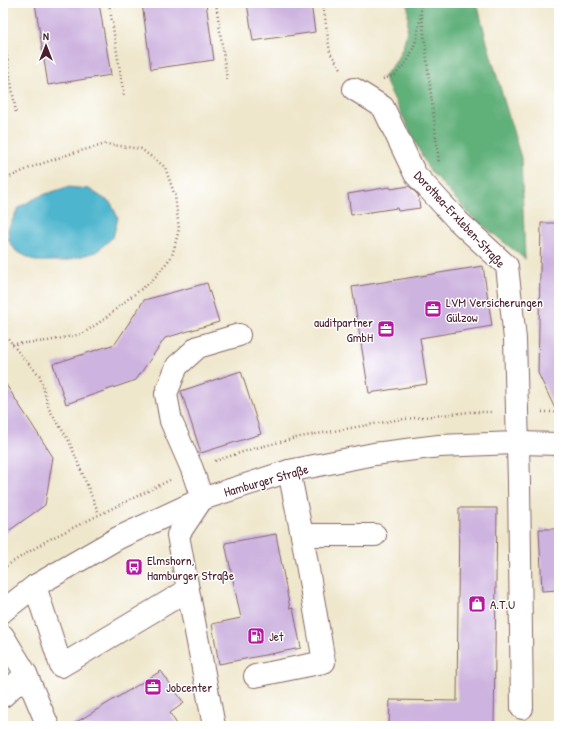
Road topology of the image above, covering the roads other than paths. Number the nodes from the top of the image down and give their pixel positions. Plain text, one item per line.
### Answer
1 (354, 89) road end
2 (238, 335) dead end
3 (518, 443) junction
4 (559, 444) edge
5 (289, 472) junction
6 (202, 499) junction
7 (302, 535) junction
8 (375, 535) dead end
9 (35, 586) junction
10 (188, 590) junction
11 (3, 611) edge
12 (3, 636) edge
13 (26, 674) junction
14 (255, 676) dead end
15 (3, 696) edge
16 (522, 708) dead end
17 (48, 726) edge
18 (214, 726) edge

1 - 3 main road, Dorothea-Erxleben-Straße
2 - 6 main road
3 - 4 main road, Hamburger Straße
3 - 5 main road, Hamburger Straße
3 - 16 main road, Dorothea-Erxleben-Straße
5 - 6 main road, Hamburger Straße
5 - 7 main road
6 - 9 main road, Hamburger Straße
6 - 10 main road
7 - 8 main road
7 - 14 main road
9 - 10 main road
9 - 11 main road, Hamburger Straße
10 - 18 main road
12 - 13 main road
13 - 15 main road
13 - 17 main road

